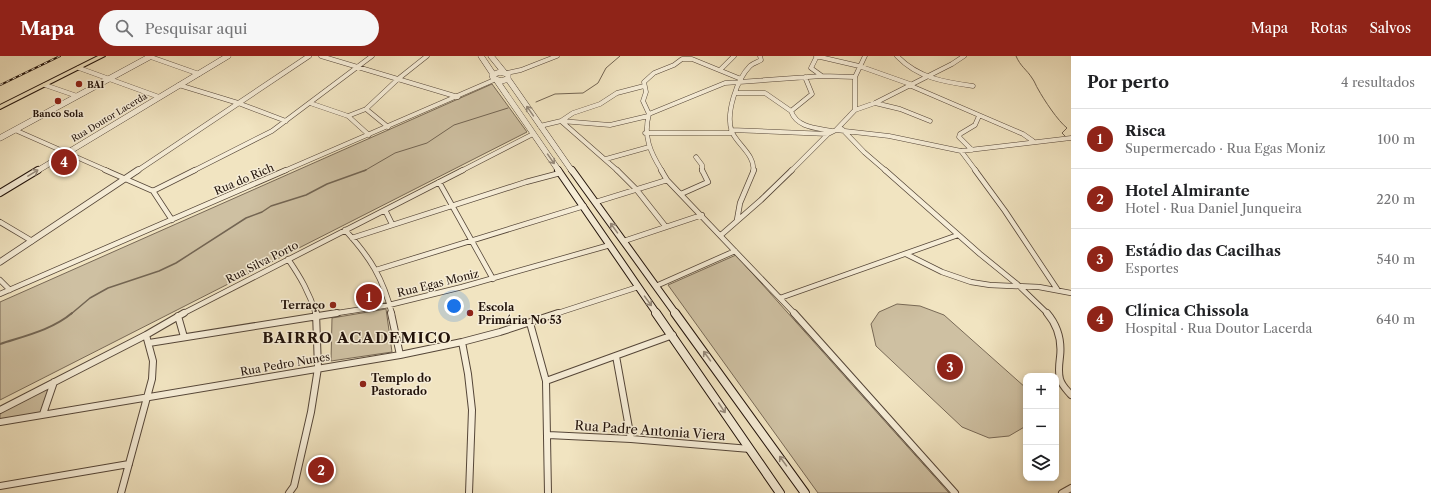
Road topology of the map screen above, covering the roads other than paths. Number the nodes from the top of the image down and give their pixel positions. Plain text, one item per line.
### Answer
1 (97, 56) edge
2 (150, 56) edge
3 (228, 56) edge
4 (309, 56) edge
5 (321, 56) edge
6 (372, 56) edge
7 (427, 56) edge
8 (481, 56) edge
9 (491, 56) edge
10 (557, 56) edge
11 (734, 56) edge
12 (760, 56) edge
13 (816, 56) edge
14 (865, 56) edge
15 (898, 56) edge
16 (964, 56) edge
17 (859, 66) junction
18 (358, 67) junction
19 (79, 68) junction
20 (720, 70) junction
21 (199, 74) junction
22 (507, 75) junction
23 (822, 76) junction
24 (855, 76) junction
25 (806, 77) junction
26 (924, 77) junction
27 (110, 78) junction
28 (495, 78) junction
29 (398, 79) junction
30 (741, 80) junction
31 (45, 84) junction
32 (179, 85) junction
33 (909, 85) junction
34 (644, 86) junction
35 (973, 86) dead end
36 (735, 93) junction
37 (77, 96) junction
38 (160, 97) junction
39 (458, 97) junction
40 (0, 103) edge
41 (310, 103) junction
42 (875, 103) junction
43 (238, 104) junction
44 (0, 107) edge
45 (366, 109) junction
46 (855, 110) junction
47 (791, 111) junction
48 (648, 115) junction
49 (348, 116) junction
50 (979, 116) junction
51 (286, 121) junction
52 (561, 121) junction
53 (930, 121) dead end
54 (540, 126) junction
55 (388, 127) junction
56 (842, 129) junction
57 (15, 130) junction
58 (731, 131) junction
59 (832, 132) junction
60 (645, 133) junction
61 (533, 134) junction
62 (369, 135) junction
63 (0, 138) edge
64 (1071, 138) edge
65 (1033, 141) junction
66 (649, 147) junction
67 (972, 150) junction
68 (961, 151) junction
69 (66, 153) junction
70 (696, 157) dead end
71 (606, 159) junction
72 (560, 173) junction
73 (125, 178) junction
74 (668, 180) junction
75 (439, 182) junction
76 (636, 189) junction
77 (153, 191) junction
78 (0, 193) edge
79 (681, 194) junction
80 (596, 202) junction
81 (452, 206) junction
82 (584, 206) junction
83 (385, 210) junction
84 (702, 215) junction
85 (172, 220) junction
86 (737, 220) junction
87 (0, 222) edge
88 (392, 224) junction
89 (666, 227) junction
90 (344, 230) junction
91 (721, 235) junction
92 (958, 235) junction
93 (352, 238) junction
94 (32, 240) junction
95 (472, 240) junction
96 (624, 241) junction
97 (610, 245) junction
98 (735, 251) junction
99 (906, 254) junction
100 (288, 259) junction
101 (0, 262) edge
102 (376, 270) junction
103 (493, 279) junction
104 (0, 280) edge
105 (1018, 285) junction
106 (656, 286) junction
107 (638, 287) junction
108 (1057, 289) junction
109 (10, 290) junction
110 (1071, 293) edge
111 (0, 294) edge
112 (780, 298) junction
113 (389, 305) junction
114 (178, 316) junction
115 (317, 317) junction
116 (530, 323) junction
117 (146, 335) junction
118 (673, 335) junction
119 (184, 337) junction
120 (149, 342) junction
121 (462, 342) junction
122 (400, 355) junction
123 (616, 356) junction
124 (318, 368) junction
125 (546, 381) junction
126 (54, 382) junction
127 (1071, 395) edge
128 (148, 397) junction
129 (0, 410) edge
130 (43, 414) junction
131 (0, 422) edge
132 (548, 435) junction
133 (631, 439) junction
134 (750, 450) junction
135 (129, 464) junction
136 (0, 486) edge
137 (1071, 488) edge
138 (295, 490) edge
139 (120, 493) edge
140 (289, 493) edge
141 (469, 493) edge
142 (548, 493) edge
143 (780, 493) edge
144 (805, 493) edge
145 (955, 493) edge
146 (1062, 493) edge

1 - 19 main road
1 - 40 main road
2 - 21 street
2 - 27 main road
3 - 21 main road, Rua Doutor Lacerda
4 - 43 street
5 - 18 street
6 - 18 street
7 - 29 street
8 - 28 main road
9 - 22 main road
10 - 22 street
11 - 20 street
12 - 30 street
13 - 17 street
13 - 23 street
14 - 17 street
15 - 26 street
16 - 26 street
17 - 24 street
17 - 33 street
18 - 29 street
18 - 41 street
19 - 27 street
19 - 31 main road
20 - 30 street
20 - 34 street
21 - 32 main road, Rua Doutor Lacerda
22 - 28 main road
22 - 28 main road
54 -> 22 main road
23 - 24 street
23 - 25 street
24 - 46 street
25 - 30 street
25 - 47 street
26 - 33 street
26 - 35 street
27 - 37 main road
27 - 38 street
28 - 39 street, Rua do Rich
28 - 61 main road
29 - 39 street
29 - 45 street
30 - 36 street
30 - 48 street
31 - 37 street
31 - 44 main road
32 - 38 main road, Rua Doutor Lacerda
32 - 43 street
33 - 42 street
33 - 50 street
34 - 48 street
34 - 52 street
36 - 47 street
36 - 58 street
37 - 57 main road
38 - 69 main road, Rua Doutor Lacerda
39 - 55 street, Rua do Rich
41 - 49 street
41 - 51 street
42 - 46 street
42 - 53 street
43 - 51 street
43 - 73 street
45 - 49 street
45 - 55 street
46 - 59 street
47 - 59 street
48 - 52 street
48 - 60 street
49 - 62 street
50 - 65 street
50 - 67 street
51 - 77 street
52 - 54 street
52 - 71 street
54 - 80 main road
55 - 62 street, Rua do Rich
56 - 59 street
56 - 68 street
56 - 92 street
57 - 63 main road
57 - 69 street
58 - 59 street
58 - 60 street
58 - 86 street
59 - 86 street
60 - 66 street
61 -> 72 main road
61 - 75 street, Rua Silva Porto
62 - 85 street, Rua do Rich
64 - 65 street
65 - 67 street
66 - 71 street
66 - 74 street
67 - 68 street
68 - 108 street
69 - 73 street
78 -> 69 main road, Rua Doutor Lacerda
70 - 79 street
71 - 76 street
72 - 81 street
72 - 82 main road
73 - 77 street
73 - 94 street
74 - 76 street
74 - 79 street
75 - 81 street
75 - 83 street, Rua Silva Porto
76 - 80 street
76 - 89 street
77 - 85 street
79 - 84 street
96 -> 80 main road
81 - 88 street
81 - 95 street
82 - 95 street
82 - 97 main road
83 - 88 street
83 - 90 street, Rua Silva Porto
84 - 89 street
84 - 91 street
85 - 109 street, Rua do Rich
86 - 91 street
87 - 94 street
88 - 93 street
89 - 96 street
90 - 93 street
90 - 100 street, Rua Silva Porto
91 - 98 street
92 - 99 street
92 - 105 street
93 - 102 street
94 - 101 street
95 - 102 street
95 - 103 street
96 - 106 main road
97 - 103 street, Rua Egas Moniz
97 - 107 main road
98 - 106 street
98 - 112 street
99 - 105 street
99 - 112 street
100 - 114 street, Rua Silva Porto
100 - 115 street
102 - 113 street
103 - 113 street, Rua Egas Moniz
104 - 109 street
105 - 108 street
105 - 127 street
144 -> 106 main road
107 - 116 street, Rua Pedro Nunes
107 -> 118 main road
108 - 110 street
109 - 111 street, Rua do Rich
112 - 145 street
113 - 115 street, Rua Egas Moniz
113 - 122 street
114 - 117 street, Rua Silva Porto
114 - 119 street
115 - 119 street, Rua Egas Moniz
115 - 124 street
116 - 121 street, Rua Pedro Nunes
116 - 125 street
117 - 120 street
117 - 126 street, Rua Silva Porto
118 - 123 street
118 -> 134 main road
119 - 120 street, Rua Egas Moniz
120 - 128 street
121 - 122 street, Rua Pedro Nunes
121 - 141 street
122 - 124 street, Rua Pedro Nunes
123 - 125 street
123 - 133 street
124 - 128 street, Rua Pedro Nunes
124 - 138 street
125 - 132 street
126 - 129 street, Rua Silva Porto
126 - 130 street
128 - 130 street, Rua Pedro Nunes
128 - 135 street
130 - 131 street, Rua Pedro Nunes
132 - 133 street, Rua Padre Antonia Viera
132 - 142 street
133 - 134 street, Rua Padre Antonia Viera
134 - 143 main road
135 - 136 street
135 - 139 street
137 - 146 street
138 - 140 street

